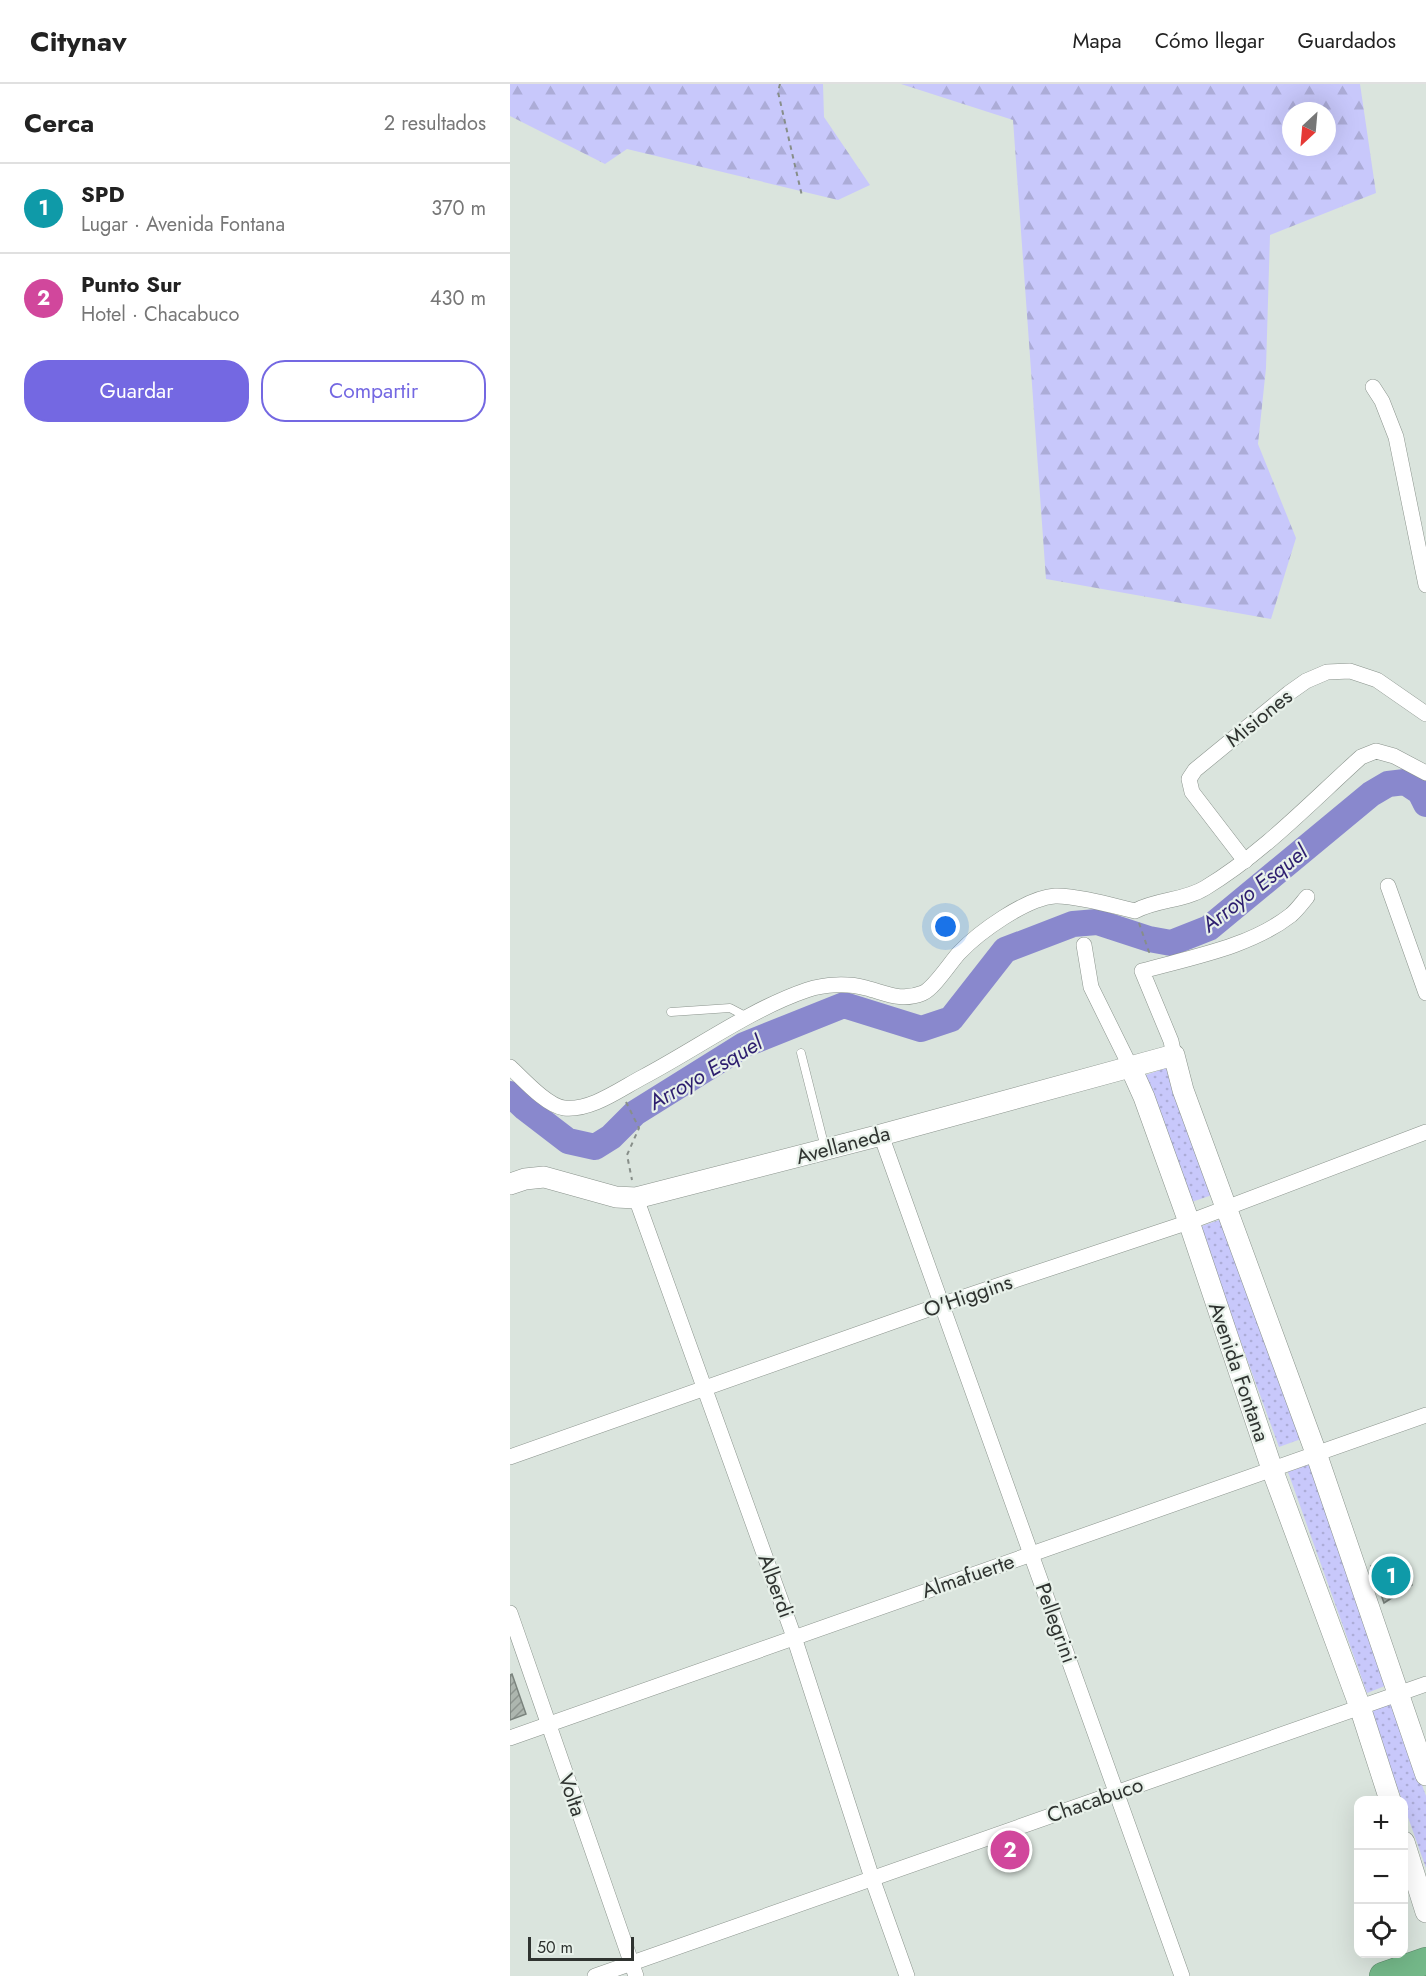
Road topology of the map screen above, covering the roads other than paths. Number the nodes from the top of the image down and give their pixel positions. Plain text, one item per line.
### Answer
1 (1373, 387) dead end
2 (1426, 585) edge
3 (1426, 714) edge
4 (1426, 773) edge
5 (1245, 861) junction
6 (1388, 886) dead end
7 (1307, 897) dead end
8 (1084, 945) dead end
9 (1426, 993) edge
10 (671, 1012) dead end
11 (749, 1018) junction
12 (801, 1053) dead end
13 (1174, 1055) junction
14 (510, 1067) edge
15 (1131, 1068) junction
16 (1426, 1132) edge
17 (881, 1135) junction
18 (825, 1150) junction
19 (510, 1184) edge
20 (636, 1198) junction
21 (1225, 1208) junction
22 (1188, 1222) junction
23 (943, 1304) junction
24 (704, 1389) junction
25 (1426, 1415) edge
26 (1316, 1454) junction
27 (510, 1458) edge
28 (1272, 1469) junction
29 (1032, 1554) junction
30 (510, 1613) edge
31 (794, 1637) junction
32 (1426, 1684) edge
33 (1399, 1693) junction
34 (1360, 1707) junction
35 (548, 1724) junction
36 (510, 1738) edge
37 (1426, 1774) edge
38 (1117, 1792) junction
39 (1389, 1796) edge
40 (1407, 1850) edge
41 (872, 1878) junction
42 (1426, 1912) edge
43 (1426, 1961) edge
44 (634, 1969) edge
45 (595, 1976) edge
46 (907, 1976) edge
47 (1182, 1976) edge
48 (1383, 1976) edge

1 - 2 street
3 - 5 street, Misiones
4 - 5 street
5 - 11 street
6 - 9 street
7 - 13 street, Avenida Fontana
8 - 15 street, Avenida Fontana
10 - 11 lane
11 - 14 street
12 - 18 lane
13 - 15 street, Avellaneda
13 - 21 street, Avenida Fontana
15 - 17 street, Avellaneda
15 - 22 street, Avenida Fontana
16 - 21 street, O'Higgins
17 - 18 street, Avellaneda
17 - 23 street, Pellegrini
18 - 20 street, Avellaneda
19 - 20 street, Avellaneda
20 - 24 street, Alberdi
21 - 22 street, O'Higgins
21 - 26 street, Avenida Fontana
22 - 23 street, O'Higgins
22 - 28 street, Avenida Fontana
23 - 24 street, O'Higgins
23 - 29 street, Pellegrini
24 - 27 street, O'Higgins
24 - 31 street, Alberdi
25 - 26 street, Almafuerte
26 - 28 street, Almafuerte
26 - 33 street, Avenida Fontana
28 - 29 street, Almafuerte
28 - 34 street, Avenida Fontana
29 - 31 street, Almafuerte
29 - 38 street, Pellegrini
30 - 35 street, Volta
31 - 35 street, Almafuerte
31 - 41 street, Alberdi
32 - 33 street, Chacabuco
33 - 34 street, Chacabuco
33 - 37 street, Avenida Fontana
34 - 38 street, Chacabuco
34 - 39 street, Avenida Fontana
35 - 36 street, Almafuerte
35 - 44 street, Volta
38 - 41 street, Chacabuco
38 - 47 street, Pellegrini
40 - 42 street
41 - 44 street, Chacabuco
41 - 46 street, Alberdi
43 - 48 highway
44 - 45 street, Chacabuco

